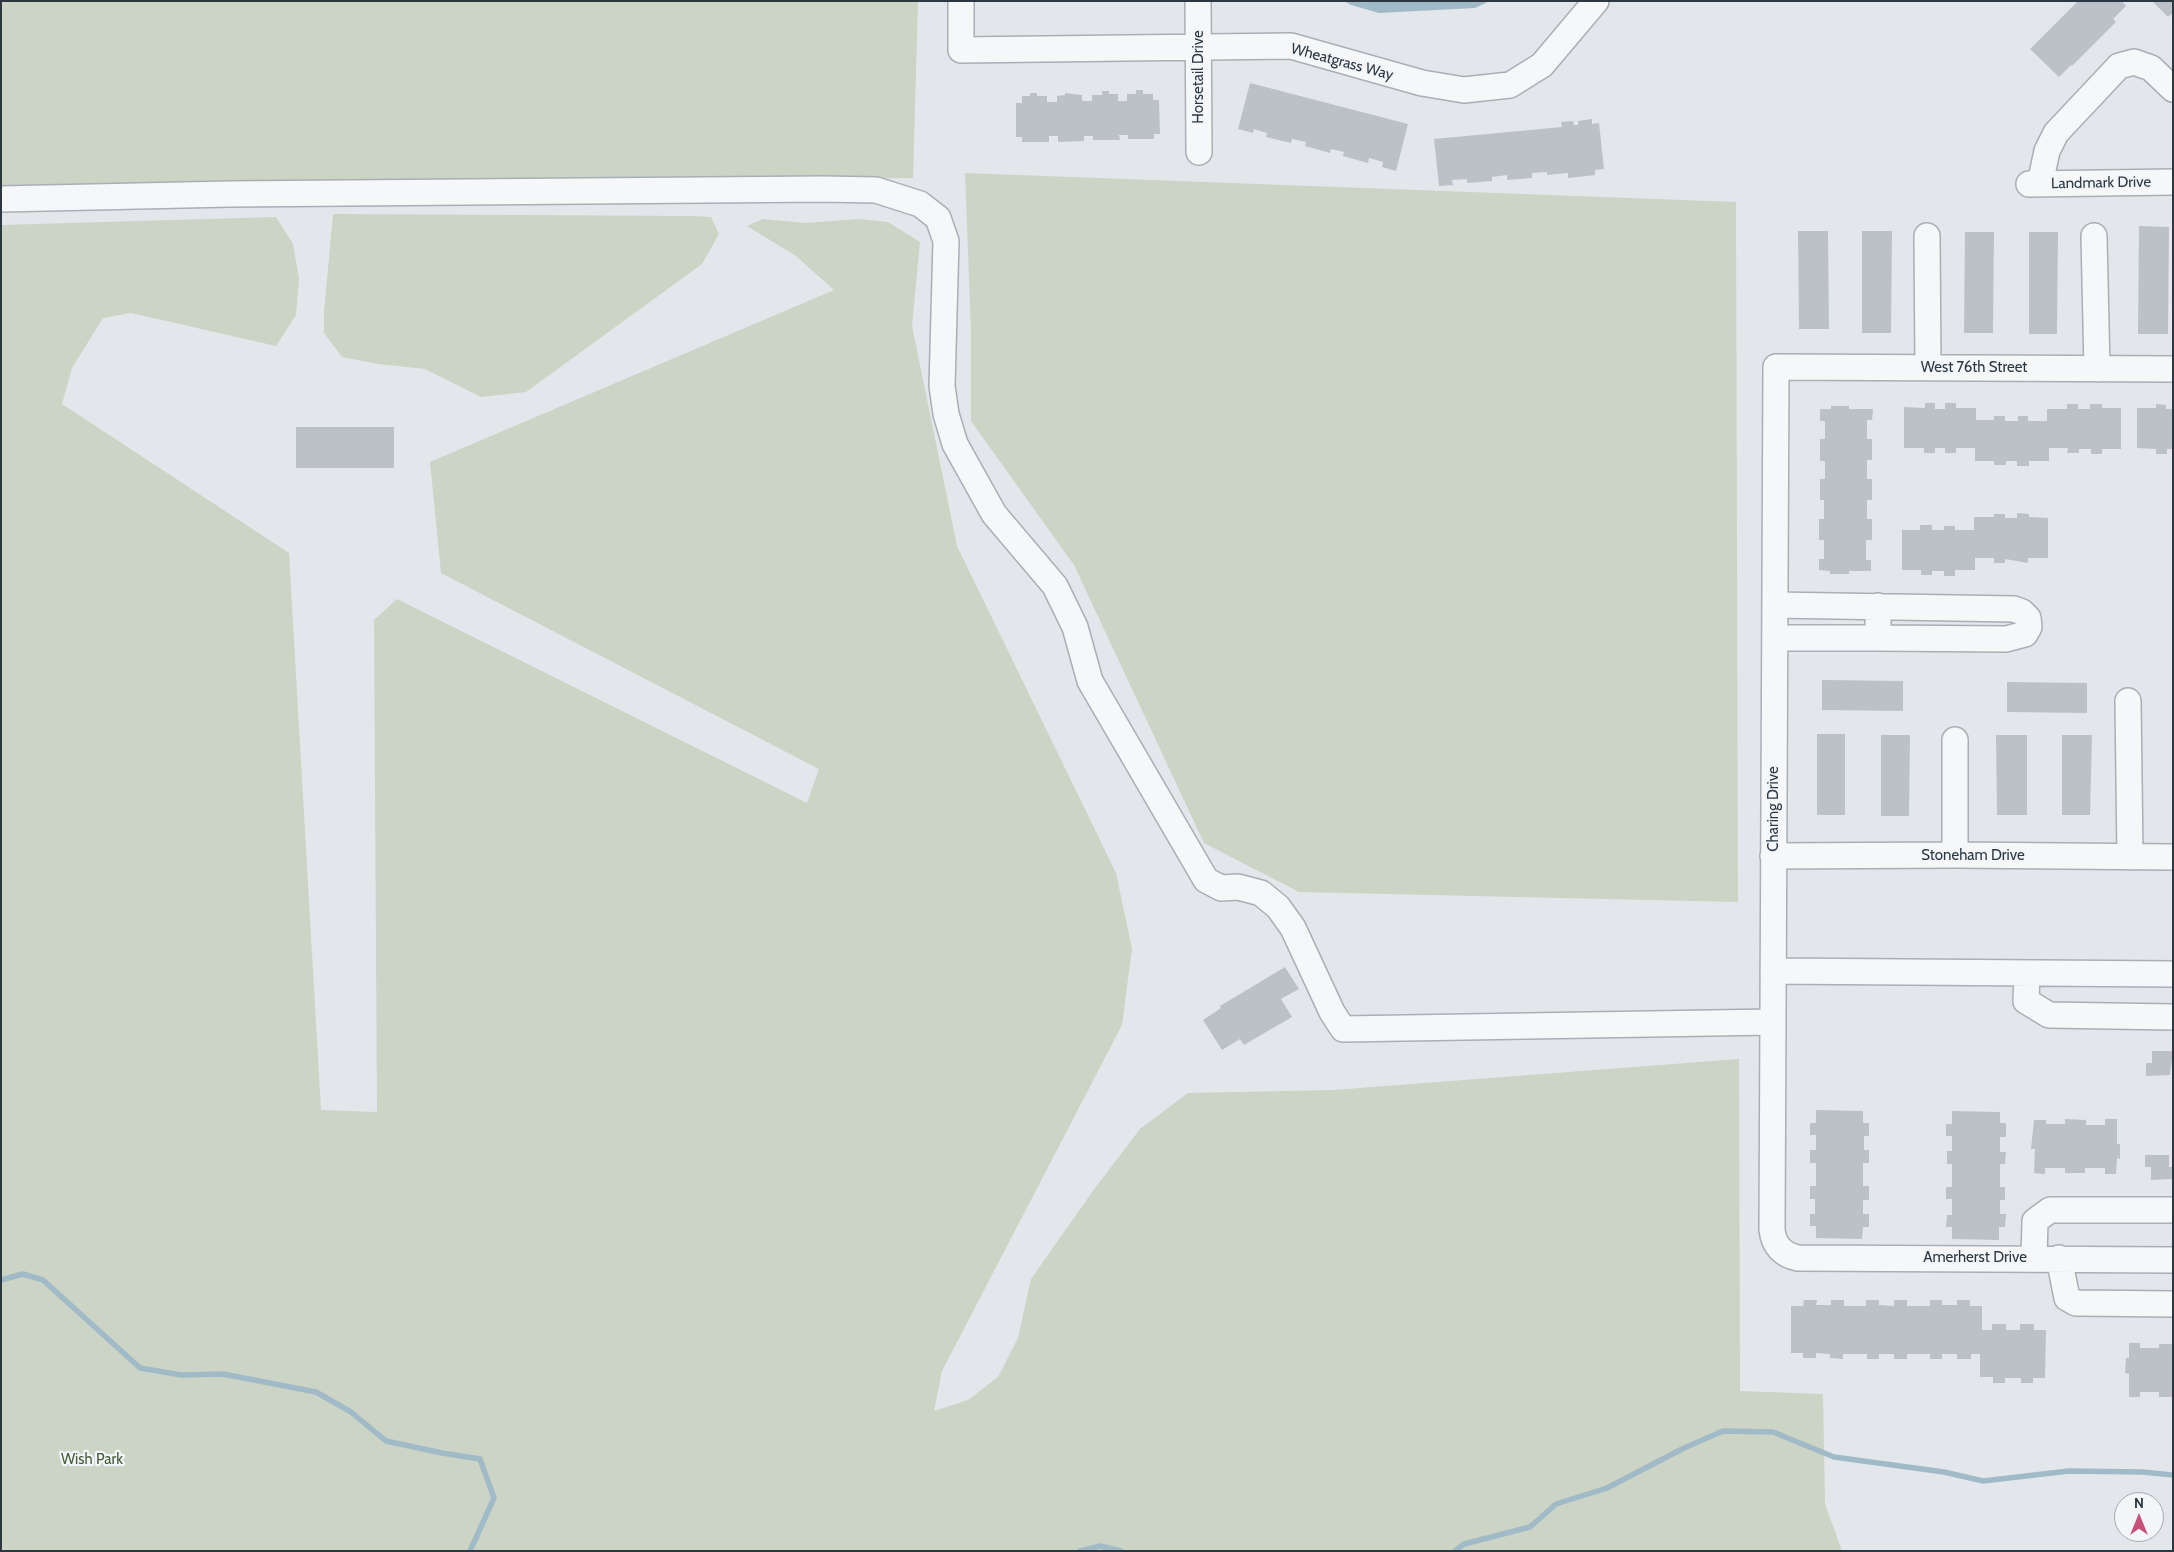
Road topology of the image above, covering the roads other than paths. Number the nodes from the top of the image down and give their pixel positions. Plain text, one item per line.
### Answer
1 (960, 1) edge
2 (1198, 1) edge
3 (1596, 1) edge
4 (1199, 48) junction
5 (2173, 89) edge
6 (1199, 152) dead end
7 (2173, 182) edge
8 (1, 200) edge
9 (1927, 236) dead end
10 (2094, 236) dead end
11 (1776, 367) joint
12 (1928, 368) junction
13 (2096, 369) junction
14 (2173, 369) edge
15 (1775, 605) junction
16 (1878, 606) junction
17 (1774, 638) junction
18 (1878, 638) junction
19 (2128, 700) dead end
20 (1954, 740) dead end
21 (1955, 855) junction
22 (1773, 856) junction
23 (2130, 857) junction
24 (2173, 858) edge
25 (1773, 970) junction
26 (2027, 973) junction
27 (2173, 974) edge
28 (2173, 1017) edge
29 (1773, 1022) junction
30 (2173, 1210) edge
31 (1780, 1249) joint
32 (2034, 1258) junction
33 (2059, 1258) junction
34 (2173, 1260) edge
35 (2173, 1304) edge

1 - 4 street, Wheatgrass Way
2 - 4 street, Horsetail Drive
3 - 4 street, Wheatgrass Way
4 - 6 street, Horsetail Drive
5 - 7 street, Landmark Drive
8 - 29 street
9 - 12 street
10 - 13 street
11 - 12 street, West 76th Street
11 - 15 street, Charing Drive
12 - 13 street, West 76th Street
13 - 14 street, West 76th Street
15 - 16 street
15 - 17 street, Charing Drive
16 - 18 street
16 - 18 street
17 - 18 street
17 - 22 street, Charing Drive
19 - 23 street
20 - 21 street
21 - 22 street, Stoneham Drive
21 - 23 street, Stoneham Drive
22 - 25 street, Charing Drive
23 - 24 street, Stoneham Drive
25 - 26 street
25 - 29 street, Charing Drive
26 - 27 street
26 - 28 street
29 - 31 street, Charing Drive
30 - 32 street
31 - 32 street, Amerherst Drive
32 - 33 street, Amerherst Drive
33 - 34 street, Amerherst Drive
33 - 35 street

